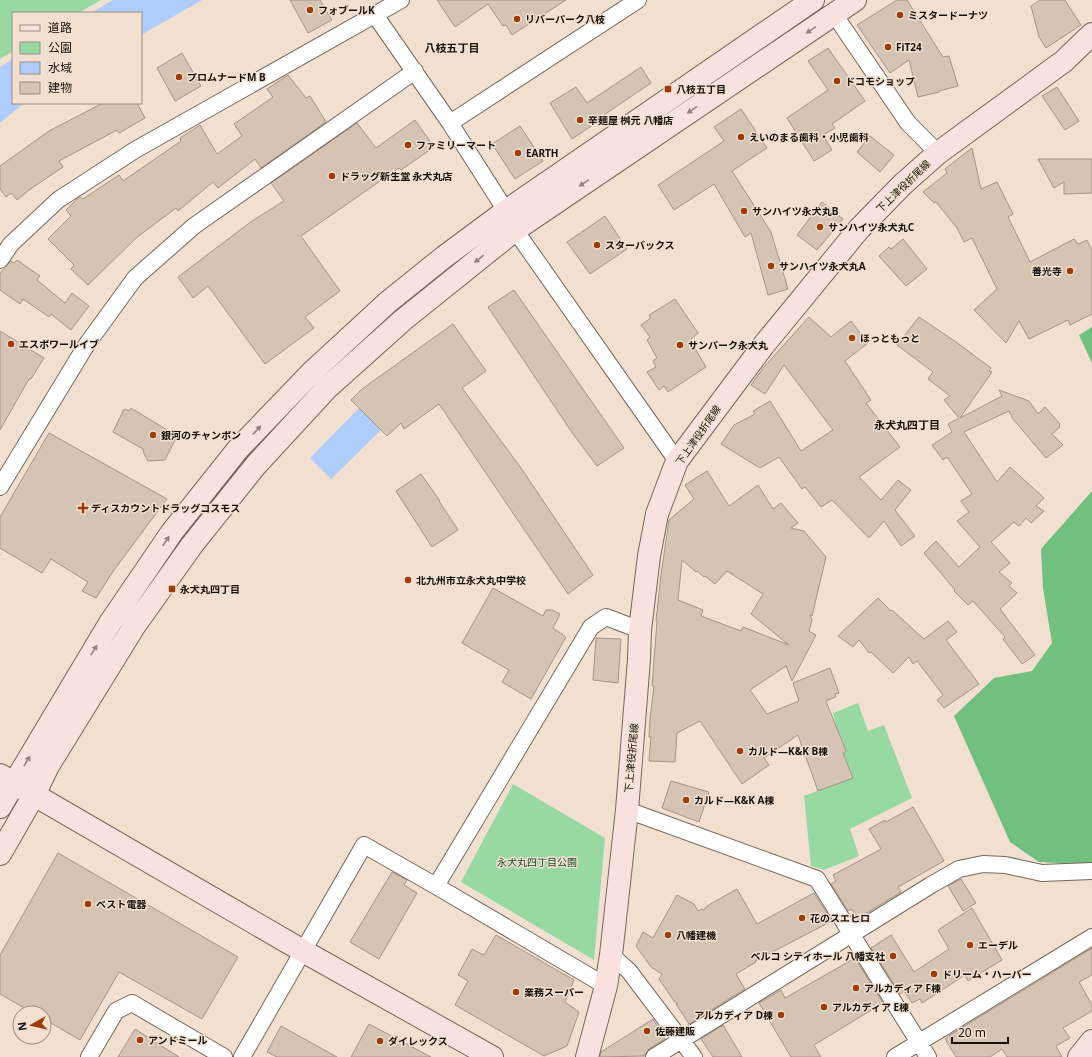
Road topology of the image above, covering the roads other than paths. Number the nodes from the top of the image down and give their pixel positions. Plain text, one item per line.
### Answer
1 (400, 0) edge
2 (638, 0) edge
3 (813, 0) edge
4 (855, 0) edge
5 (834, 14) junction
6 (375, 15) junction
7 (1092, 34) edge
8 (415, 71) junction
9 (450, 123) junction
10 (938, 153) junction
11 (510, 221) junction
12 (0, 260) edge
13 (677, 461) junction
14 (0, 487) edge
15 (640, 630) junction
16 (7, 779) edge
17 (34, 795) junction
18 (0, 807) edge
19 (627, 810) junction
20 (0, 854) edge
21 (1092, 871) edge
22 (436, 886) junction
23 (852, 935) junction
24 (1092, 937) edge
25 (303, 951) junction
26 (611, 955) junction
27 (606, 986) junction
28 (682, 1040) junction
29 (1092, 1041) edge
30 (919, 1042) junction
31 (88, 1057) edge
32 (224, 1057) edge
33 (242, 1057) edge
34 (492, 1057) edge
35 (587, 1057) edge
36 (654, 1057) edge
37 (694, 1057) edge
38 (895, 1057) edge
39 (928, 1057) edge
40 (1079, 1057) edge

1 - 6 street
2 - 9 street
3 - 11 street
4 - 5 street
5 - 10 street
5 -> 11 street
6 - 8 street
6 - 12 street
7 - 10 street, 下上津役折尾線
8 - 9 street
8 - 14 street
9 - 11 street
10 - 13 street, 下上津役折尾線
11 - 13 street
16 -> 11 street
11 -> 17 street
13 - 15 street, 下上津役折尾線
15 - 19 street, 下上津役折尾線
15 - 22 street
16 - 17 street
16 - 18 street
17 - 20 street
17 - 25 street
19 - 23 street
19 - 26 street, 下上津役折尾線
21 - 23 street
22 - 25 street
22 - 27 street
23 - 28 street
23 - 30 street
24 - 30 street
25 - 33 street
25 - 34 street
26 - 27 street, 下上津役折尾線
26 - 28 street
27 - 35 street, 下上津役折尾線
28 - 36 street
28 - 37 street
29 - 40 street
30 - 38 street
30 - 39 street
31 - 32 street

